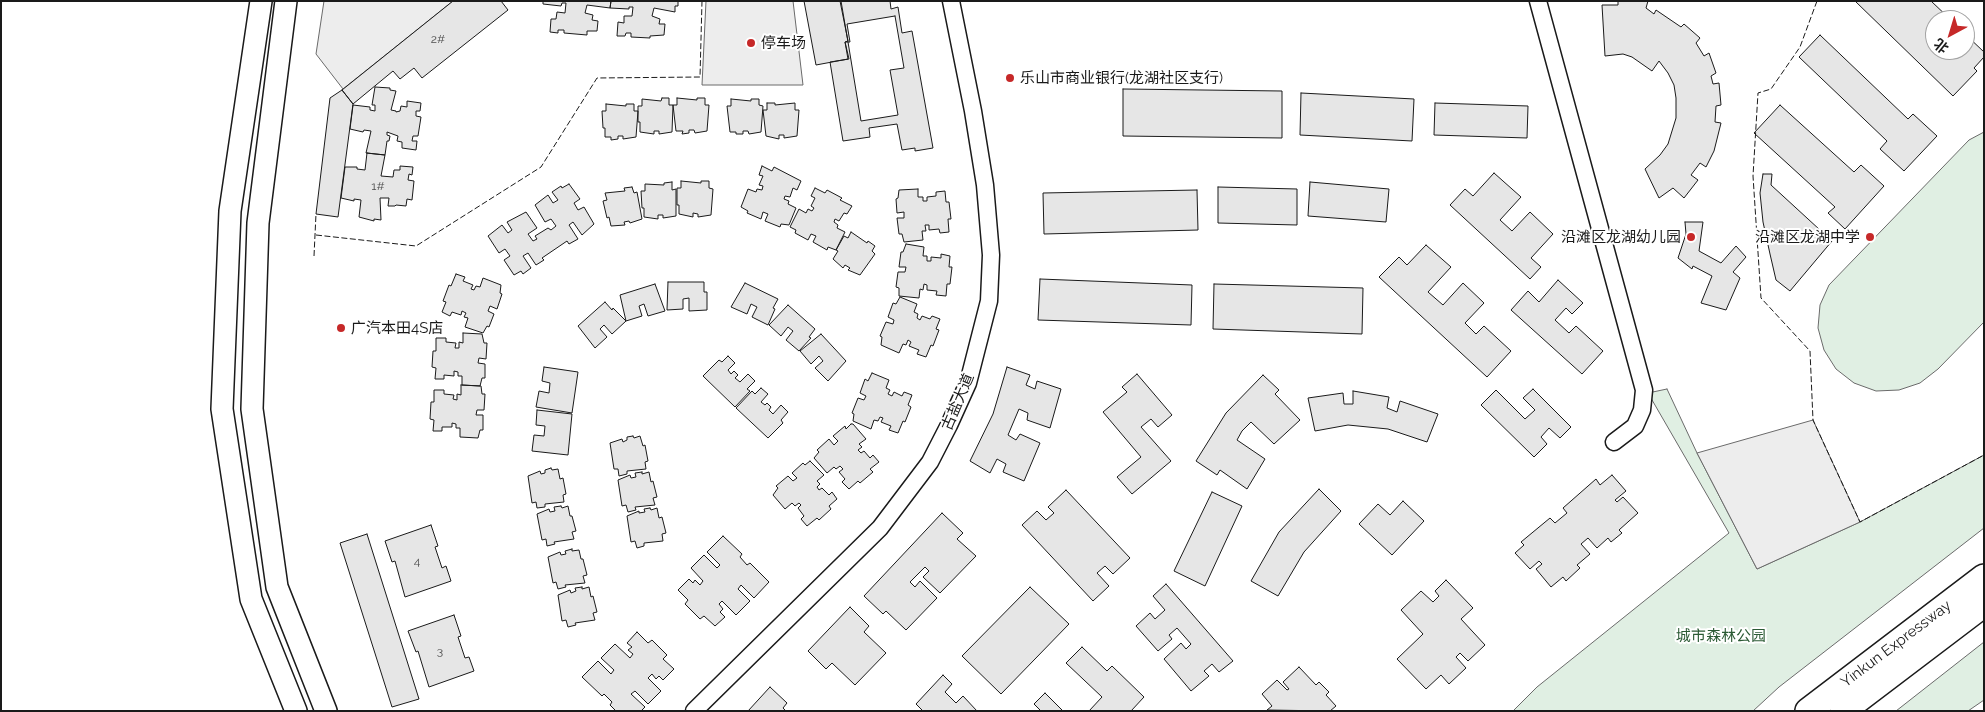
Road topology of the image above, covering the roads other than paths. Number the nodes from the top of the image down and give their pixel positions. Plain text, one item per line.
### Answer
1 (261, 1) edge
2 (286, 1) edge
3 (951, 1) edge
4 (1538, 1) edge
5 (1614, 442) dead end
6 (1984, 577) edge
7 (1984, 604) edge
8 (296, 711) edge
9 (326, 711) edge
10 (694, 711) edge
11 (1808, 711) edge
12 (1843, 711) edge

1 - 8 main road
2 - 9 main road
3 - 10 street, 古盐大道
4 - 5 street
6 - 11 highway, Yinkun Expressway
7 - 12 highway, Yinkun Expressway

